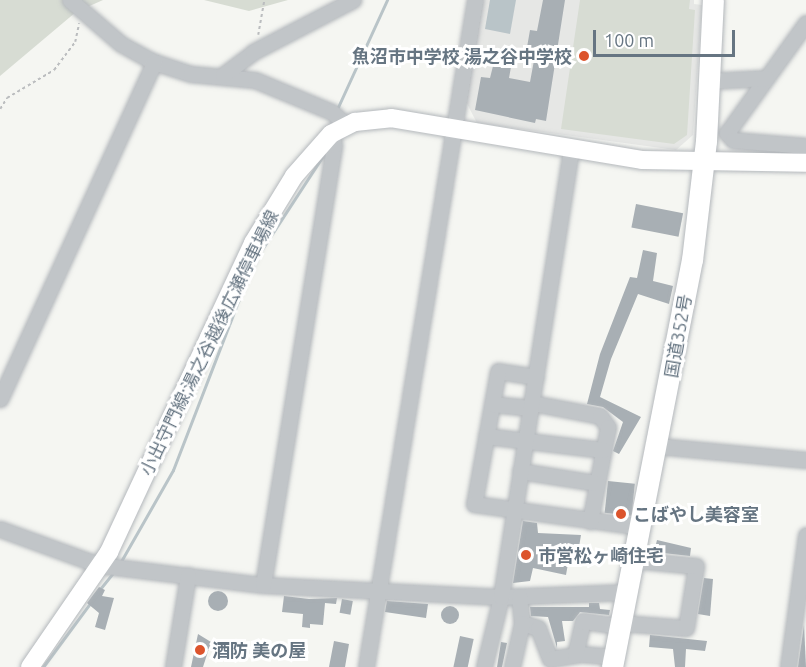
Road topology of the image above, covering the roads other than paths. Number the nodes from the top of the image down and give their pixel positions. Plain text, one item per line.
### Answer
1 (353, 0) edge
2 (475, 0) edge
3 (713, 0) edge
4 (76, 5) edge
5 (806, 23) edge
6 (154, 62) junction
7 (224, 75) junction
8 (766, 78) junction
9 (709, 81) junction
10 (452, 127) junction
11 (339, 130) junction
12 (806, 146) edge
13 (572, 148) junction
14 (704, 162) junction
15 (806, 163) edge
16 (536, 377) junction
17 (0, 399) edge
18 (492, 404) junction
19 (531, 405) junction
20 (486, 436) junction
21 (525, 441) junction
22 (658, 446) junction
23 (603, 450) junction
24 (806, 460) edge
25 (520, 471) junction
26 (597, 483) junction
27 (513, 512) junction
28 (590, 521) junction
29 (641, 527) junction
30 (0, 528) edge
31 (806, 535) edge
32 (634, 560) junction
33 (99, 565) junction
34 (188, 575) junction
35 (263, 585) junction
36 (380, 591) junction
37 (627, 592) junction
38 (519, 596) junction
39 (501, 597) junction
40 (522, 623) junction
41 (620, 625) junction
42 (575, 655) junction
43 (613, 662) edge
44 (30, 667) edge
45 (173, 667) edge
46 (366, 667) edge
47 (484, 667) edge
48 (512, 667) edge
49 (788, 667) edge

1 - 7 street
2 - 10 street
3 - 9 highway, 国道352号
4 - 6 street
5 - 8 street
6 - 7 street
6 - 17 street
7 - 11 street
8 - 9 street
8 - 12 street
9 - 14 highway, 国道352号
10 - 11 main road
10 - 13 main road
10 - 36 street
11 - 33 main road, 小出守門線;湯之谷越後広瀬停車場線
11 - 35 street
13 - 14 main road
13 - 16 street
14 - 15 main road
14 - 22 highway, 国道352号
16 - 18 street
16 - 19 street
18 - 19 street
18 - 20 street
19 - 21 street
19 - 23 street
20 - 21 street
20 - 27 street
21 - 23 street
21 - 25 street
22 - 24 street
22 - 29 highway, 国道352号
23 - 26 street
25 - 26 street
25 - 27 street
26 - 28 street
27 - 28 street
27 - 39 street
28 - 29 street
29 - 32 highway, 国道352号
30 - 33 street
31 - 49 street
32 - 37 highway, 国道352号
32 - 41 street
33 - 34 street
33 - 44 main road, 小出守門線;湯之谷越後広瀬停車場線
34 - 35 street
34 - 45 street
35 - 36 street
36 - 39 street
36 - 46 street
37 - 38 street
37 - 41 highway, 国道352号
38 - 39 street
38 - 40 street
39 - 47 street
40 - 42 street
40 - 48 street
41 - 42 street
41 - 43 highway, 国道352号
42 - 43 street

